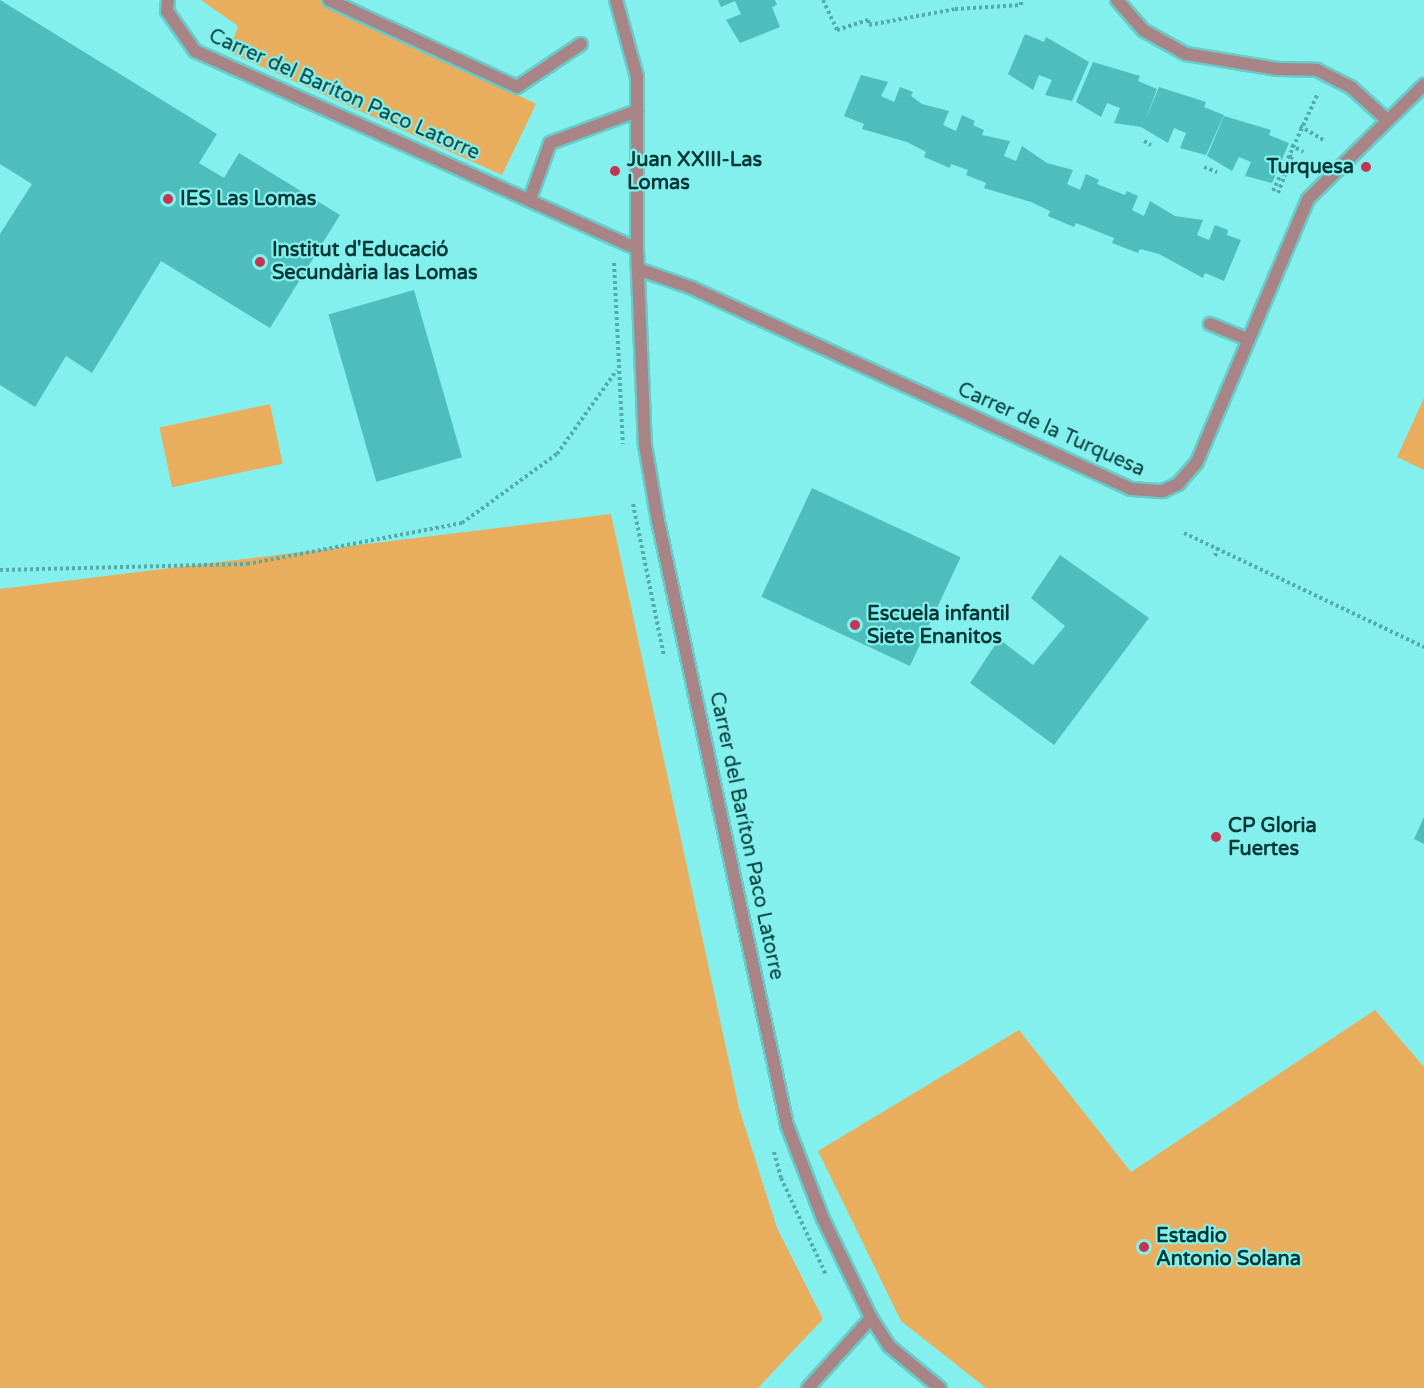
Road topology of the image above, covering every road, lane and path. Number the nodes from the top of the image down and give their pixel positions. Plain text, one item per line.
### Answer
1 (168, 0) edge
2 (329, 0) edge
3 (616, 0) edge
4 (823, 0) edge
5 (1021, 0) edge
6 (1117, 0) edge
7 (581, 44) dead end
8 (1424, 85) edge
9 (1318, 93) dead end
10 (637, 111) junction
11 (1387, 120) junction
12 (1300, 126) junction
13 (1323, 140) dead end
14 (1144, 141) dead end
15 (1151, 145) dead end
16 (1291, 145) junction
17 (1303, 152) dead end
18 (1204, 167) dead end
19 (1217, 172) dead end
20 (1275, 192) dead end
21 (530, 199) junction
22 (637, 249) junction
23 (638, 269) junction
24 (1210, 324) dead end
25 (1247, 339) junction
26 (618, 369) dead end
27 (1184, 533) dead end
28 (1218, 548) junction
29 (1215, 556) dead end
30 (0, 570) edge
31 (1424, 647) edge
32 (870, 1318) junction
33 (808, 1388) edge
34 (940, 1388) edge

1 - 21 street, Carrer del Baríton Paco Latorre
2 - 7 street
3 - 10 street, Carrer del Baríton Paco Latorre
4 - 5 path
6 - 11 street
8 - 11 street, Carrer de la Turquesa
9 - 12 path
10 - 21 street
10 - 22 street, Carrer del Baríton Paco Latorre
11 - 25 street, Carrer de la Turquesa
12 - 13 path
12 - 16 path
14 - 15 path
16 - 17 path
16 - 20 path
18 - 19 path
21 - 22 street, Carrer del Baríton Paco Latorre
22 - 23 street, Carrer del Baríton Paco Latorre
23 - 25 street, Carrer de la Turquesa
23 - 32 street, Carrer del Baríton Paco Latorre
24 - 25 street
26 - 30 path
27 - 28 path
28 - 29 path
28 - 31 path
32 - 33 street
32 - 34 street, Carrer del Baríton Paco Latorre

